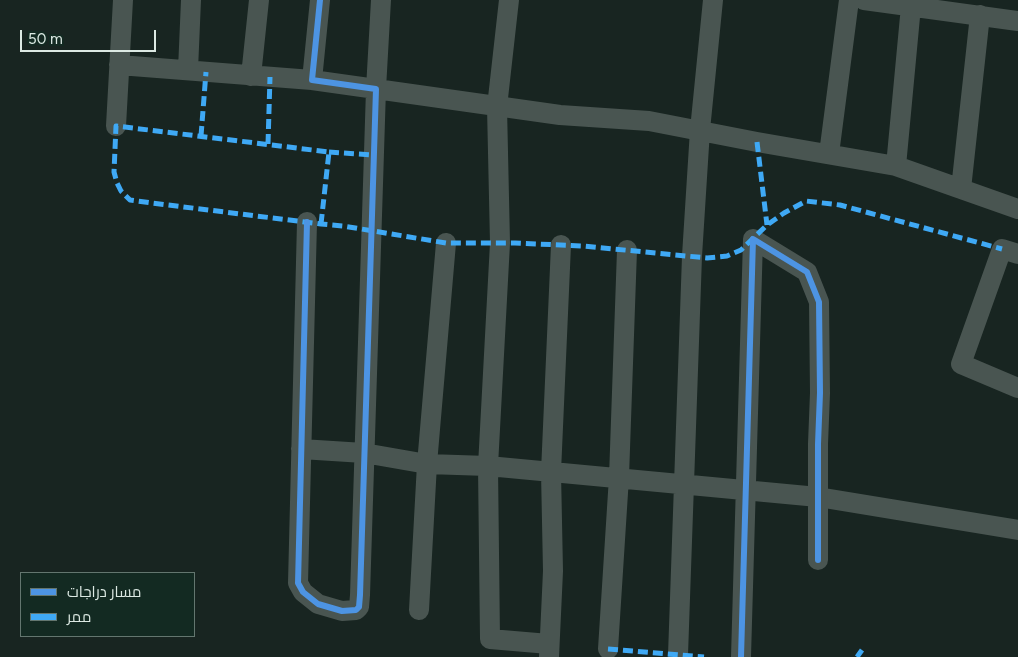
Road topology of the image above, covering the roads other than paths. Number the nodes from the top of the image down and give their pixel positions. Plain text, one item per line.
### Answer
1 (123, 0) edge
2 (191, 0) edge
3 (259, 0) edge
4 (320, 0) edge
5 (381, 0) edge
6 (509, 0) edge
7 (714, 0) edge
8 (849, 0) edge
9 (864, 0) edge
10 (911, 6) junction
11 (980, 15) junction
12 (1018, 21) edge
13 (119, 65) junction
14 (188, 70) junction
15 (251, 76) junction
16 (312, 80) junction
17 (376, 88) junction
18 (497, 107) junction
19 (116, 126) dead end
20 (700, 130) junction
21 (829, 154) junction
22 (896, 166) junction
23 (961, 189) junction
24 (1018, 209) edge
25 (307, 222) dead end
26 (446, 243) dead end
27 (562, 245) dead end
28 (627, 250) dead end
29 (1018, 254) edge
30 (1018, 388) edge
31 (301, 448) junction
32 (364, 453) junction
33 (427, 464) junction
34 (488, 466) junction
35 (551, 472) junction
36 (619, 478) junction
37 (684, 484) junction
38 (746, 491) junction
39 (818, 497) junction
40 (1018, 530) edge
41 (818, 560) dead end
42 (419, 610) dead end
43 (608, 649) dead end
44 (549, 651) edge
45 (678, 655) dead end
46 (741, 657) edge

1 - 13 street
2 - 14 street
3 - 15 street
4 - 16 street
5 - 17 street
6 - 18 street
7 - 20 street
8 - 21 street
9 - 10 street
10 - 11 street
10 - 22 street
11 - 12 street
11 - 23 street
13 - 14 street
13 - 19 street
14 - 15 street
15 - 16 street
16 - 17 street
17 - 18 street
17 - 32 street
18 - 20 street
18 - 34 street
20 - 21 street
20 - 37 street
21 - 22 street
22 - 23 street
23 - 24 street
25 - 31 street
26 - 33 street
27 - 35 street
28 - 36 street
29 - 30 street
31 - 32 street
31 - 32 street
32 - 33 street
33 - 34 street
33 - 42 street
34 - 35 street
34 - 44 street
35 - 36 street
35 - 44 street
36 - 37 street
36 - 43 street
37 - 38 street
37 - 45 street
38 - 39 street
38 - 39 street
38 - 46 street
39 - 40 street
39 - 41 street

